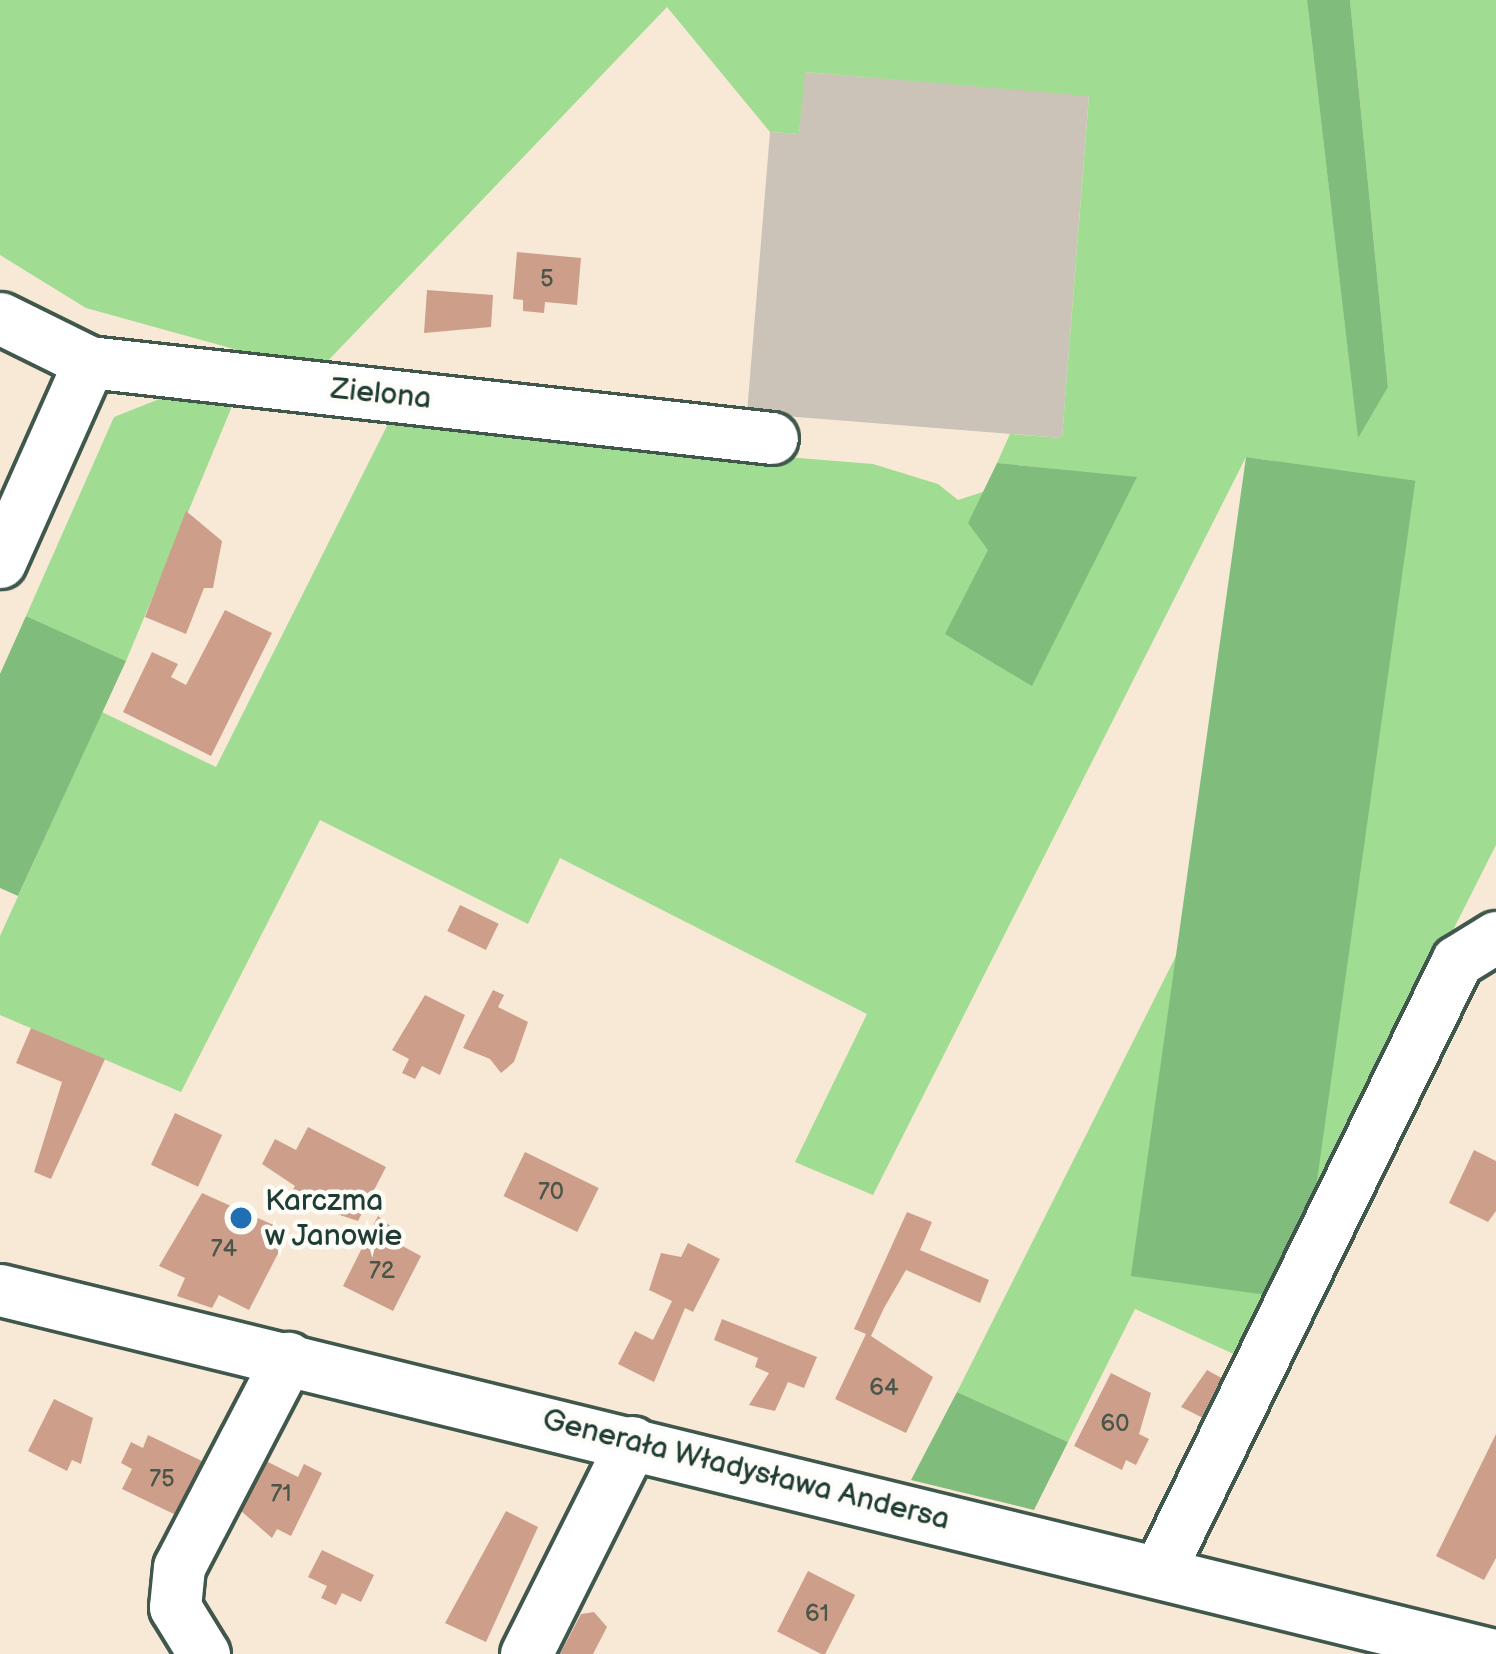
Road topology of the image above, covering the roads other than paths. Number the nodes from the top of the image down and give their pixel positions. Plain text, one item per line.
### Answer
1 (0, 318) edge
2 (89, 362) junction
3 (772, 438) dead end
4 (0, 562) edge
5 (1496, 937) edge
6 (0, 1290) edge
7 (288, 1358) junction
8 (632, 1442) junction
9 (1159, 1571) junction
10 (204, 1654) edge
11 (526, 1654) edge
12 (1490, 1654) edge

1 - 2 street, Zielona
2 - 3 street, Zielona
2 - 4 street
5 - 9 street
6 - 7 street, Generała Władysława Andersa
7 - 8 street, Generała Władysława Andersa
7 - 10 street
8 - 9 street, Generała Władysława Andersa
8 - 11 street
9 - 12 street, Generała Władysława Andersa

